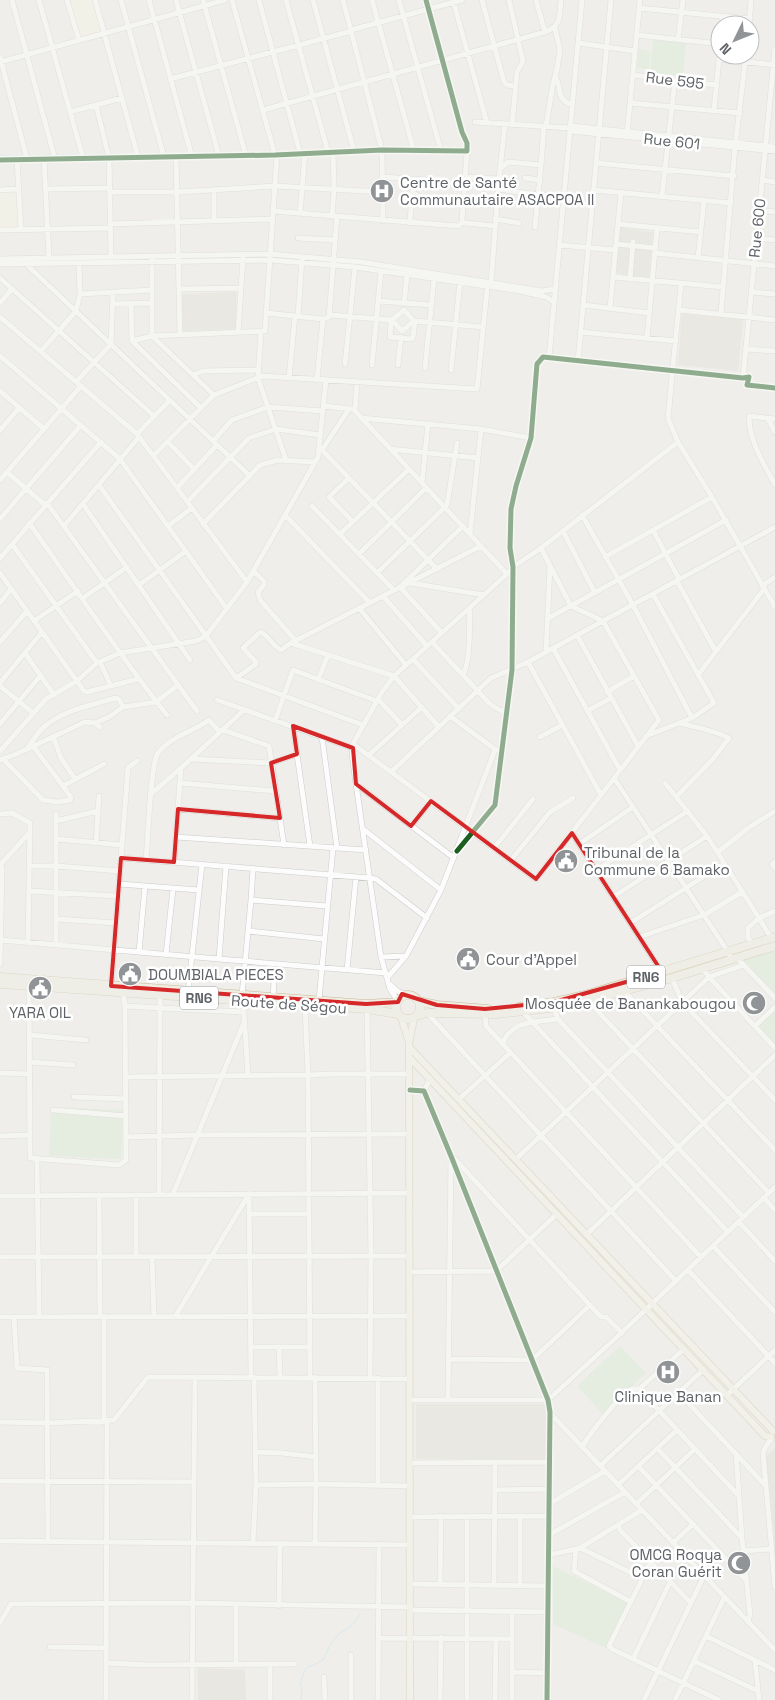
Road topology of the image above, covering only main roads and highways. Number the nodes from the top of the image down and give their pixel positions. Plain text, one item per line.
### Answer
1 (773, 937) edge
2 (775, 946) edge
3 (0, 977) edge
4 (0, 984) edge
5 (242, 998) junction
6 (418, 1001) junction
7 (398, 1002) junction
8 (400, 1015) junction
9 (415, 1017) junction
10 (409, 1045) junction
11 (410, 1058) junction
12 (773, 1436) edge
13 (410, 1700) edge

1 - 6 highway, RN6
2 - 9 highway, Route de Ségou / RN6
3 - 5 highway, Route de Ségou / RN6
4 - 5 highway, Route de Ségou / RN6
5 - 7 highway, Route de Ségou / RN6
5 - 8 highway, Route de Ségou / RN6
6 - 7 highway, Route de Ségou / RN6
6 - 9 highway
7 - 8 highway
8 - 9 highway, Route de Ségou / RN6
8 - 10 main road
9 - 10 main road
10 - 11 main road
10 - 12 main road
11 - 12 main road
11 - 13 main road

